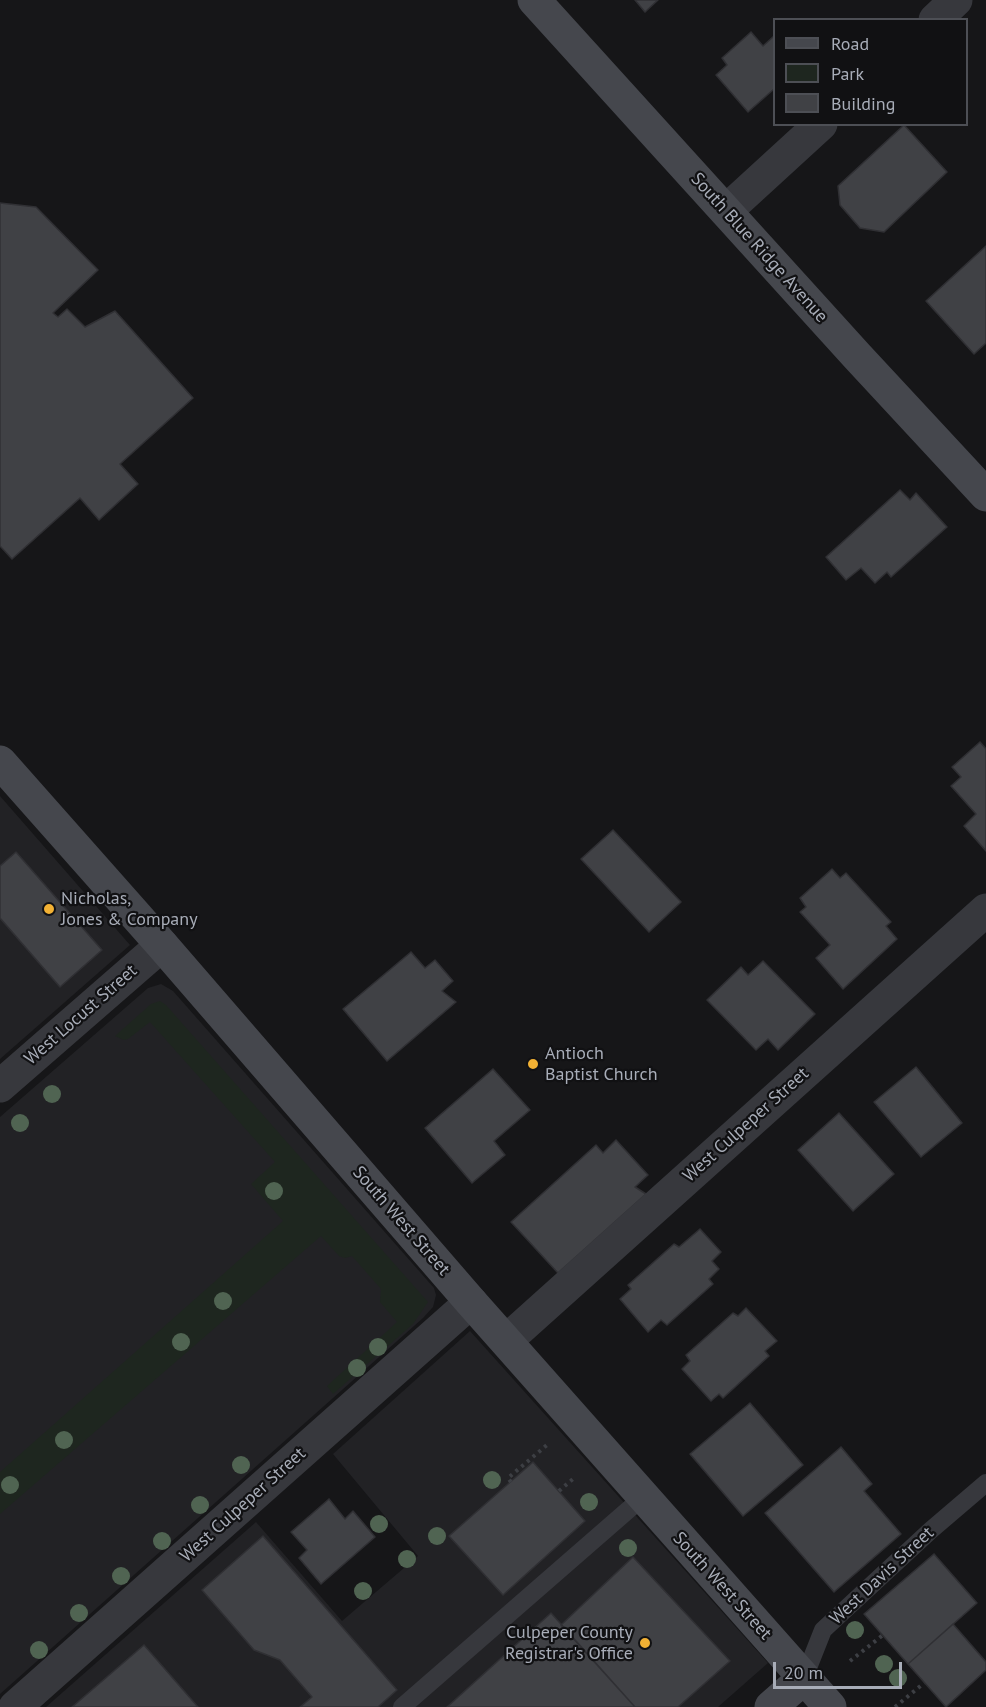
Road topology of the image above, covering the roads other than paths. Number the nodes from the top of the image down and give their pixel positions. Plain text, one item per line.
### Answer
1 (534, 0) edge
2 (956, 0) edge
3 (937, 18) edge
4 (819, 126) edge
5 (726, 211) junction
6 (986, 495) edge
7 (0, 762) edge
8 (986, 910) edge
9 (162, 945) junction
10 (0, 1086) edge
11 (471, 1302) junction
12 (506, 1341) junction
13 (986, 1483) edge
14 (643, 1497) junction
15 (804, 1678) junction
16 (15, 1707) edge
17 (402, 1707) edge
18 (771, 1707) edge
19 (830, 1707) edge

1 - 5 street, South Blue Ridge Avenue
2 - 3 street
4 - 5 street
5 - 6 street, South Blue Ridge Avenue
7 - 9 street, South West Street
8 - 12 street, West Culpeper Street
9 - 10 street, West Locust Street
9 - 11 street, South West Street
11 - 12 street, South West Street
11 - 16 street, West Culpeper Street
12 - 14 street, South West Street
13 - 15 lane, West Davis Street
14 - 15 street, South West Street
14 - 17 lane
15 - 18 street, West Davis Street
15 - 19 street, South West Street

